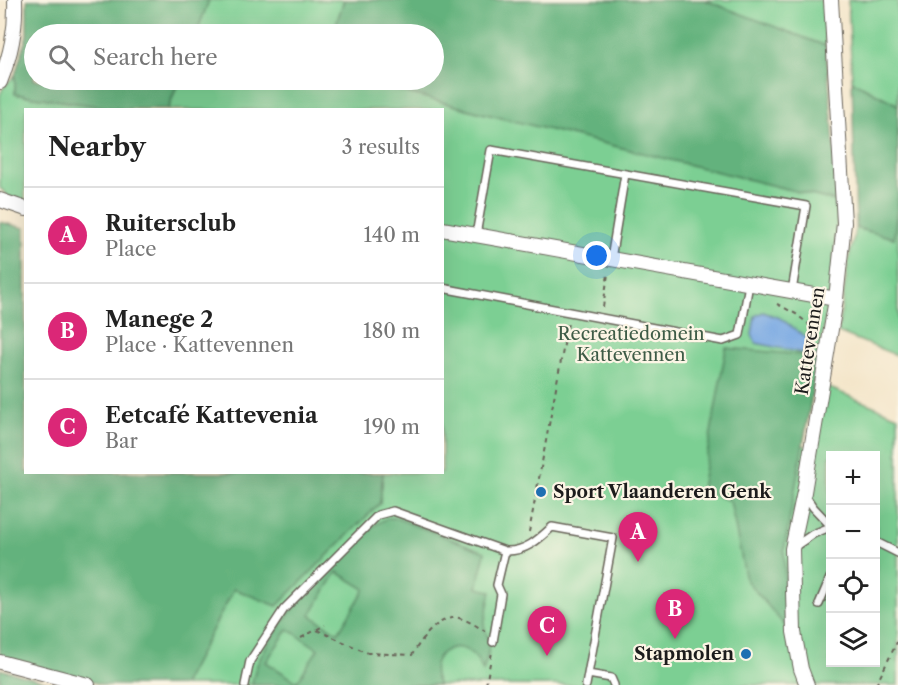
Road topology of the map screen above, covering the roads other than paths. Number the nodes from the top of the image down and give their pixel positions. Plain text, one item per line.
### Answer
1 (15, 0) edge
2 (831, 0) edge
3 (0, 82) edge
4 (625, 174) junction
5 (0, 200) edge
6 (24, 208) edge
7 (444, 229) edge
8 (476, 235) junction
9 (611, 259) junction
10 (749, 284) junction
11 (444, 288) edge
12 (792, 291) junction
13 (836, 299) junction
14 (804, 492) junction
15 (826, 521) edge
16 (826, 528) edge
17 (880, 544) edge
18 (792, 549) junction
19 (505, 551) junction
20 (898, 553) edge
21 (826, 589) edge
22 (819, 604) dead end
23 (493, 638) road end
24 (0, 662) edge
25 (588, 674) junction
26 (808, 684) edge
27 (88, 685) edge
28 (245, 685) edge
29 (586, 685) edge
30 (614, 685) edge

1 - 3 street
2 - 13 street, Kattevennen
4 - 8 lane
4 - 9 lane
4 - 12 lane
5 - 6 street
7 - 8 street
8 - 9 street
9 - 10 street
10 - 11 lane
10 - 12 street
12 - 13 street
13 - 14 street, Kattevennen
14 - 15 lane
14 - 18 street, Kattevennen
16 - 18 lane
17 - 20 lane
18 - 26 street, Kattevennen
19 - 23 lane
19 - 25 lane
19 - 28 lane
21 - 22 lane
24 - 27 street
25 - 29 lane
25 - 30 lane

